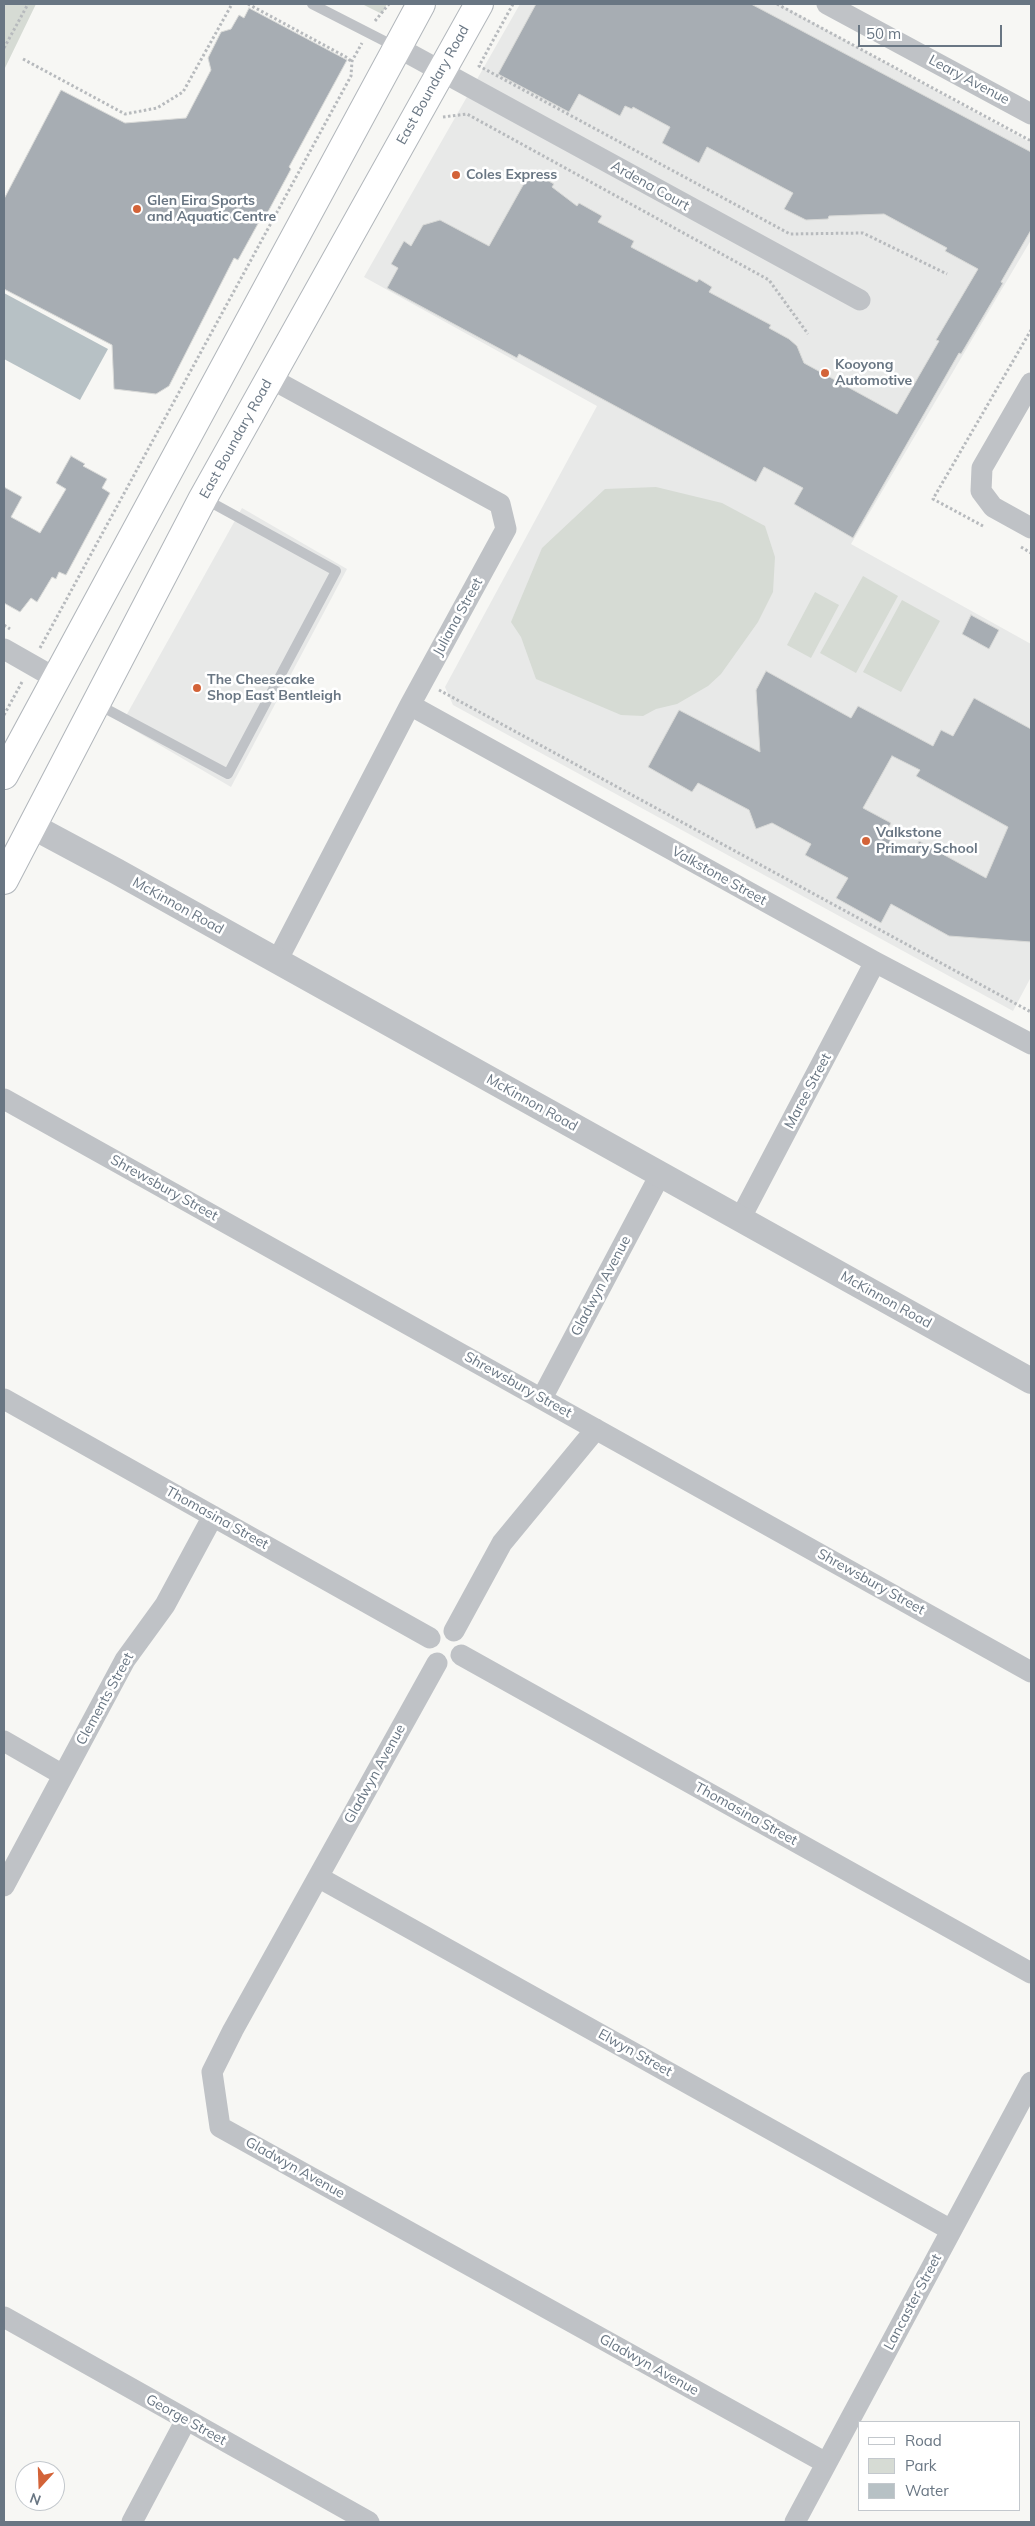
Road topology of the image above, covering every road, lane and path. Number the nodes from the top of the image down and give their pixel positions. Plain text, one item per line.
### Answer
1 (28, 4) edge
2 (232, 4) edge
3 (248, 4) edge
4 (312, 4) edge
5 (389, 4) edge
6 (421, 4) edge
7 (479, 4) edge
8 (513, 4) edge
9 (777, 4) edge
10 (827, 4) edge
11 (368, 32) junction
12 (397, 47) junction
13 (5, 49) edge
14 (23, 59) dead end
15 (352, 64) junction
16 (441, 71) junction
17 (1031, 114) edge
18 (439, 123) dead end
19 (1031, 142) edge
20 (947, 274) dead end
21 (860, 300) dead end
22 (808, 334) dead end
23 (270, 378) junction
24 (1031, 383) edge
25 (203, 498) junction
26 (1031, 528) edge
27 (4, 649) edge
28 (32, 664) junction
29 (55, 678) junction
30 (444, 682) dead end
31 (96, 703) junction
32 (410, 705) junction
33 (4, 715) edge
34 (4, 775) edge
35 (32, 826) junction
36 (4, 833) edge
37 (4, 880) edge
38 (277, 961) junction
39 (875, 962) junction
40 (1031, 1012) edge
41 (1031, 1044) edge
42 (4, 1099) edge
43 (660, 1175) junction
44 (740, 1219) junction
45 (1031, 1381) edge
46 (542, 1398) junction
47 (4, 1399) edge
48 (596, 1429) junction
49 (213, 1516) junction
50 (454, 1631) junction
51 (430, 1638) junction
52 (461, 1655) junction
53 (437, 1663) junction
54 (1031, 1672) edge
55 (4, 1742) edge
56 (63, 1775) junction
57 (318, 1877) junction
58 (4, 1886) edge
59 (1031, 1973) edge
60 (1031, 2082) edge
61 (952, 2230) junction
62 (4, 2317) edge
63 (186, 2420) junction
64 (826, 2463) junction
65 (132, 2522) edge
66 (369, 2522) edge
67 (795, 2522) edge

1 - 13 path
2 - 14 path
3 - 15 path
4 - 11 lane
5 - 11 path
6 - 12 main road
7 - 16 main road, East Boundary Road
8 - 20 path
9 - 19 path
10 - 17 street, Leary Avenue
11 - 12 lane
11 - 15 path
12 - 16 street, Ardena Court
12 - 29 main road
15 - 28 path
16 - 21 street, Ardena Court
16 - 23 main road, East Boundary Road
18 - 22 path
23 - 25 main road, East Boundary Road
23 - 32 street, Juliana Street
24 - 26 street
25 - 31 main road, East Boundary Road
25 - 31 lane
27 - 28 street
28 - 29 street
28 - 33 path
29 - 34 main road
30 - 40 path
31 - 35 main road, East Boundary Road
32 - 38 street, Juliana Street
32 - 39 street, Valkstone Street
35 - 36 main road
35 - 37 main road, East Boundary Road
35 - 38 street, McKinnon Road
38 - 43 street, McKinnon Road
39 - 41 street, Valkstone Street
39 - 44 street, Maree Street
42 - 46 street, Shrewsbury Street
43 - 44 street, McKinnon Road
43 - 46 street, Gladwyn Avenue
44 - 45 street, McKinnon Road
46 - 48 street, Shrewsbury Street
47 - 49 street, Thomasina Street
48 - 50 street
48 - 54 street, Shrewsbury Street
49 - 51 street, Thomasina Street
49 - 56 street, Clements Street
50 - 51 street
50 - 52 street
51 - 53 street
52 - 53 street
52 - 59 street, Thomasina Street
53 - 57 street, Gladwyn Avenue
55 - 56 street
56 - 58 street, Clements Street
57 - 61 street, Elwyn Street
57 - 64 street, Gladwyn Avenue
60 - 61 street, Lancaster Street
61 - 64 street, Lancaster Street
62 - 63 street, George Street
63 - 65 street
63 - 66 street, George Street
64 - 67 street, Lancaster Street

